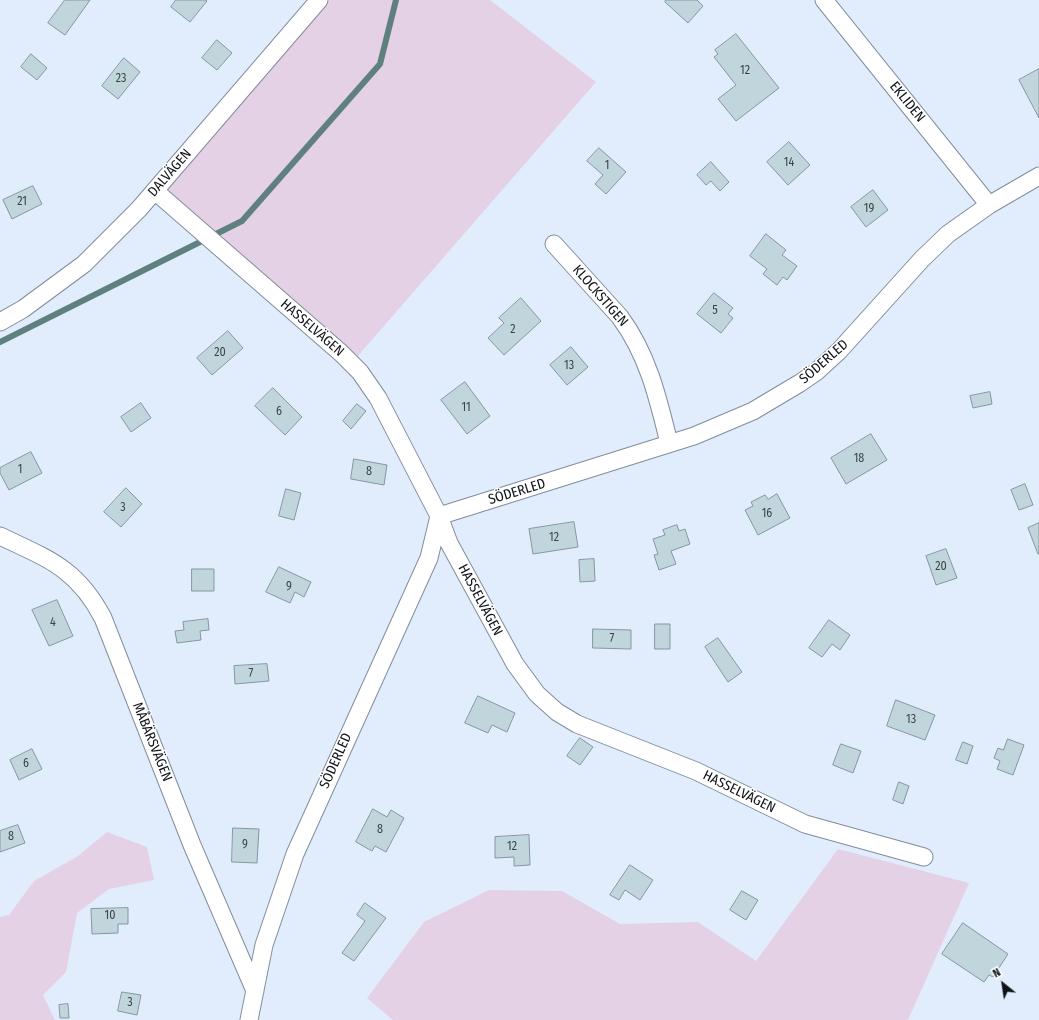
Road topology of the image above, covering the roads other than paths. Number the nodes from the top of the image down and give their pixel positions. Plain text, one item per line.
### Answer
1 (319, 0) edge
2 (824, 0) edge
3 (1039, 176) edge
4 (155, 191) junction
5 (989, 205) junction
6 (554, 244) dead end
7 (0, 322) edge
8 (670, 443) junction
9 (439, 516) junction
10 (0, 536) edge
11 (924, 857) dead end
12 (255, 991) junction
13 (249, 1020) edge

1 - 4 street, DALVÄGEN
2 - 5 street, EKLIDEN
3 - 5 street, SÖDERLED
4 - 7 street, DALVÄGEN
4 - 9 street, HASSELVÄGEN
5 - 8 street, SÖDERLED
6 - 8 street, KLOCKSTIGEN
8 - 9 street, SÖDERLED
9 - 11 street, HASSELVÄGEN
9 - 12 street, SÖDERLED
10 - 12 street, MÅBÄRSVÄGEN
12 - 13 street, SÖDERLED

